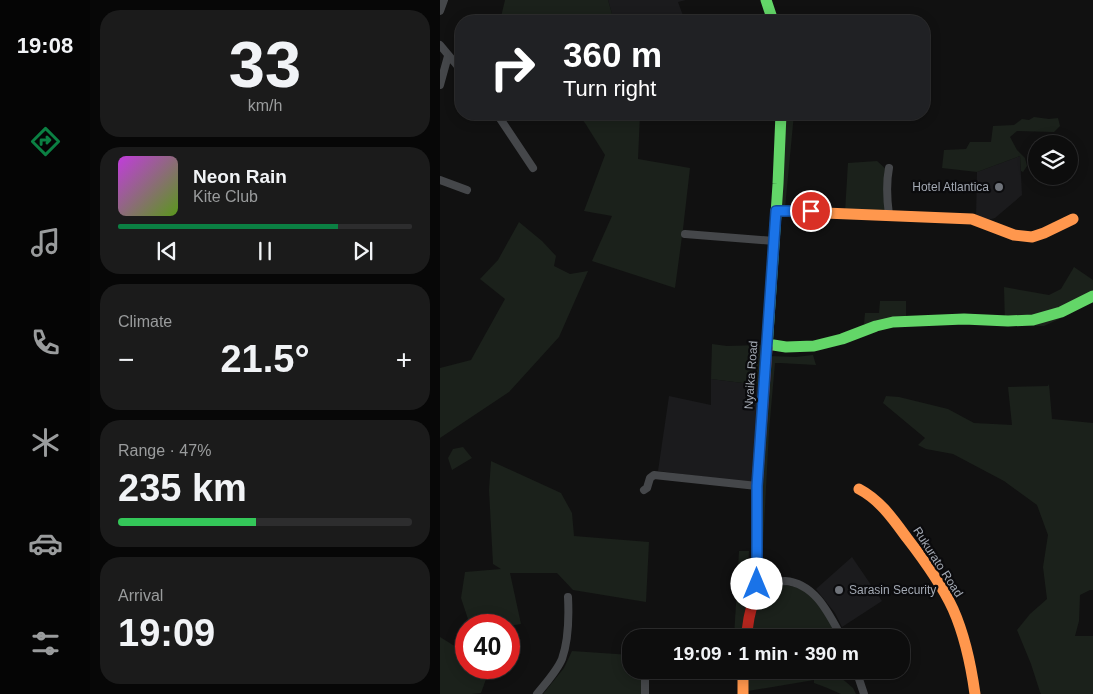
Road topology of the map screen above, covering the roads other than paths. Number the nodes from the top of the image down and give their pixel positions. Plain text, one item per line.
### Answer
1 (444, 0) edge
2 (766, 0) edge
3 (440, 11) edge
4 (771, 15) edge
5 (440, 45) edge
6 (448, 56) junction
7 (455, 64) edge
8 (440, 85) edge
9 (501, 120) edge
10 (781, 120) edge
11 (533, 168) dead end
12 (889, 168) dead end
13 (440, 180) edge
14 (467, 190) dead end
15 (776, 211) junction
16 (889, 215) junction
17 (1073, 219) dead end
18 (685, 234) dead end
19 (774, 241) junction
20 (1093, 296) edge
21 (767, 344) junction
22 (757, 486) junction
23 (859, 489) dead end
24 (644, 490) dead end
25 (757, 584) junction
26 (568, 597) dead end
27 (747, 629) edge
28 (837, 629) edge
29 (645, 679) edge
30 (743, 679) edge
31 (859, 679) edge
32 (537, 694) edge
33 (645, 694) edge
34 (743, 694) edge
35 (864, 694) edge
36 (975, 694) edge

1 - 3 street
2 - 4 street
5 - 6 street
6 - 7 street
6 - 8 street
9 - 11 street
10 - 15 street, Nyaika Road
12 - 16 street
13 - 14 street
15 - 16 street
15 - 19 street, Nyaika Road
16 - 17 street
18 - 19 street
19 - 21 street, Nyaika Road
20 - 21 street
21 - 22 street, Nyaika Road
22 - 24 street
22 - 25 street, Nyaika Road
23 - 36 street, Rukurato Road
25 - 27 street, Nyaika Road
25 - 28 street
26 - 32 street
29 - 33 street
30 - 34 street
31 - 35 street

